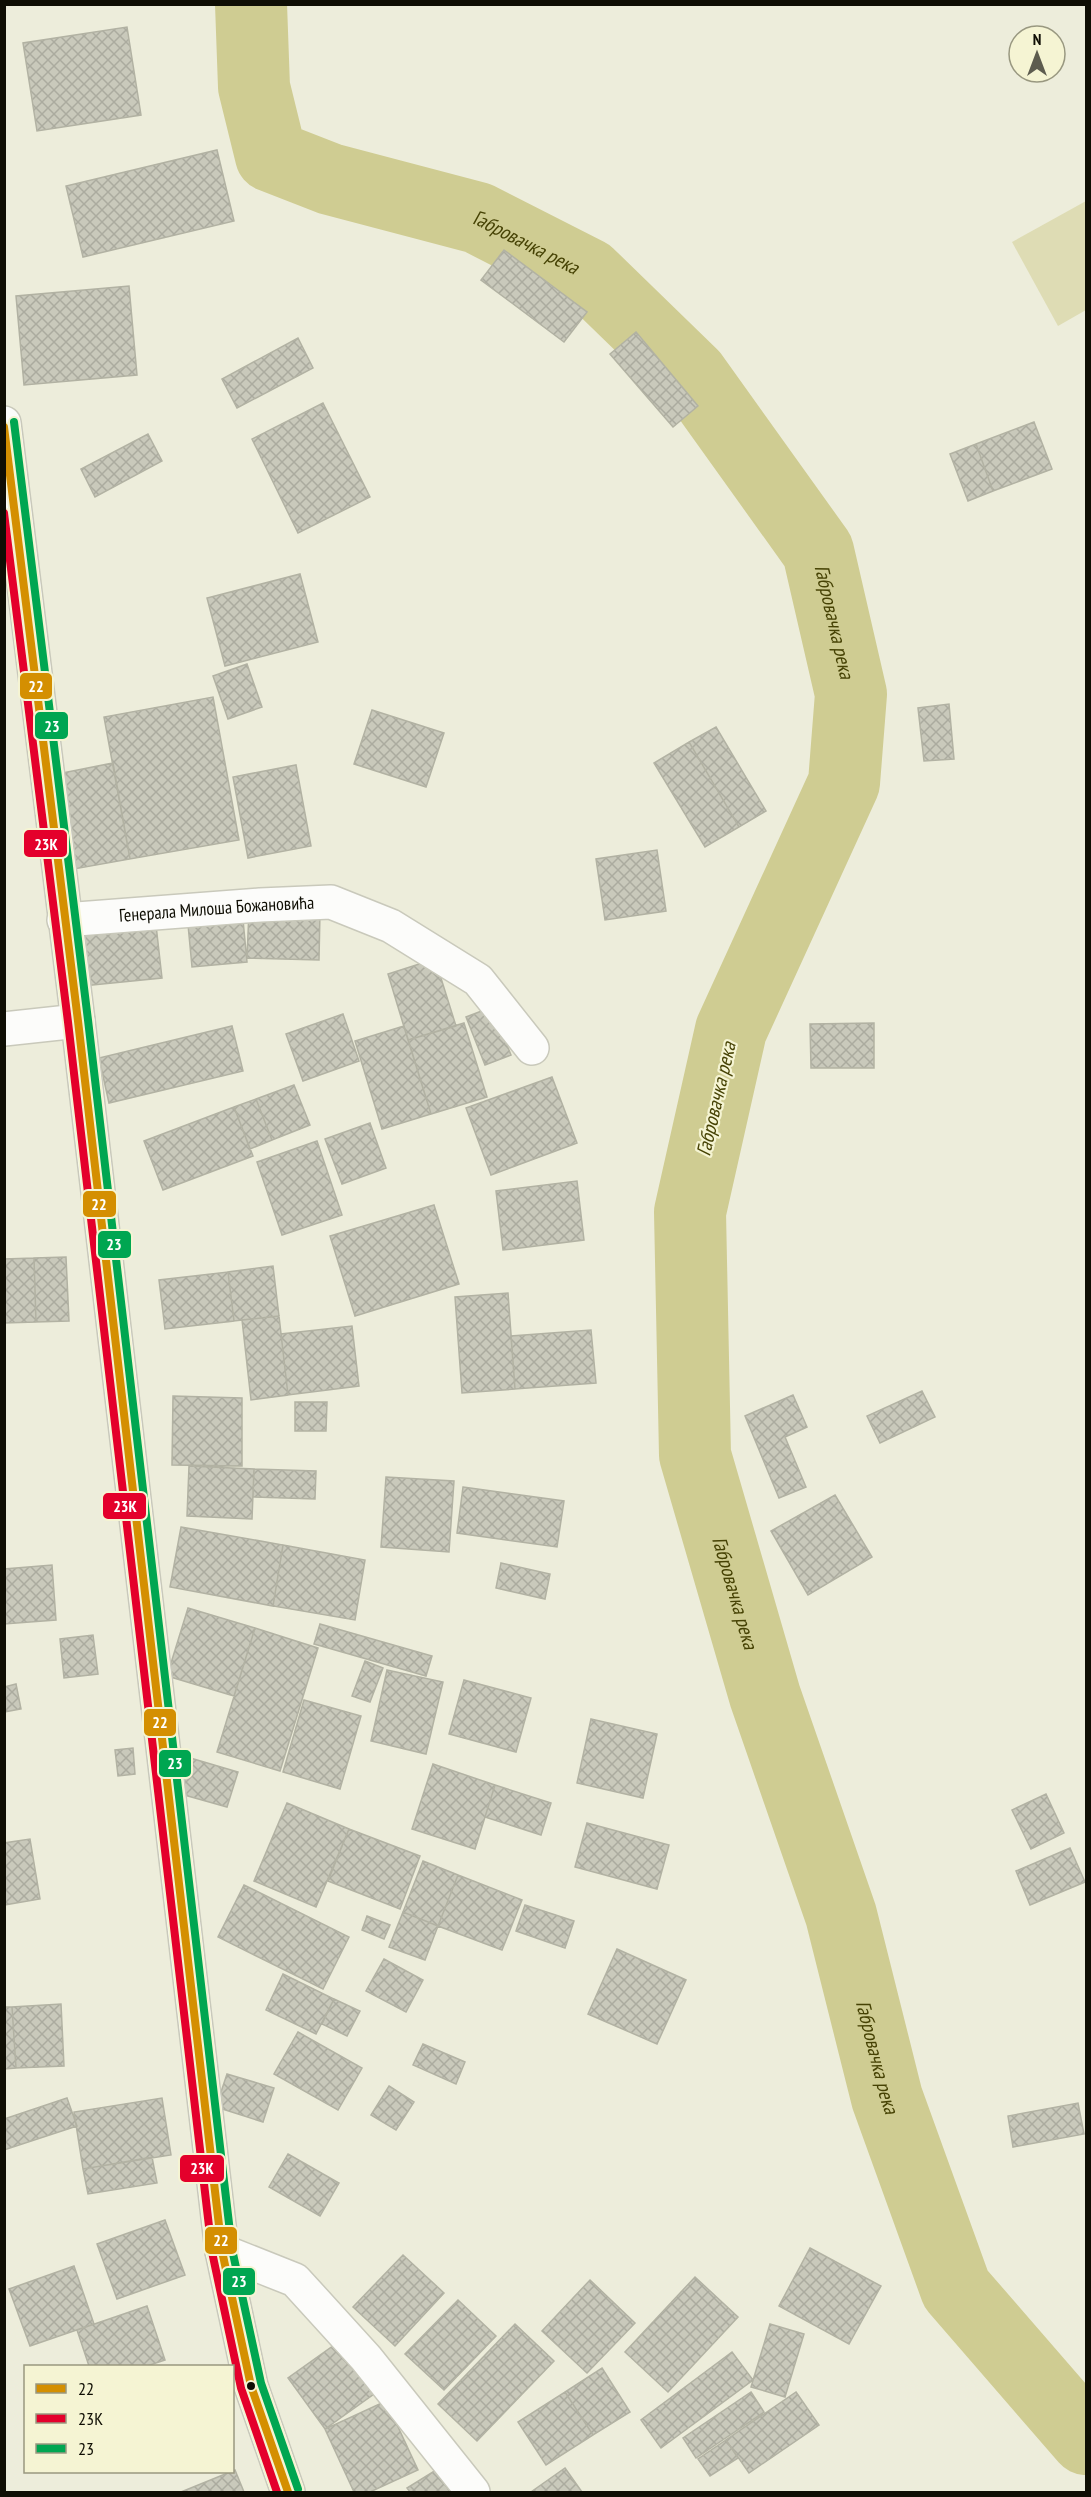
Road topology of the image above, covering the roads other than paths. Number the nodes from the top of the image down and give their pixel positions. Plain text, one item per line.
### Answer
1 (4, 423) edge
2 (64, 920) junction
3 (78, 1021) junction
4 (4, 1029) edge
5 (532, 1048) dead end
6 (222, 2251) junction
7 (288, 2493) edge
8 (473, 2493) edge

1 - 2 street
2 - 3 street
2 - 5 street, Генерала Милоша Божановића
3 - 4 street
3 - 6 street
6 - 7 street
6 - 8 street

